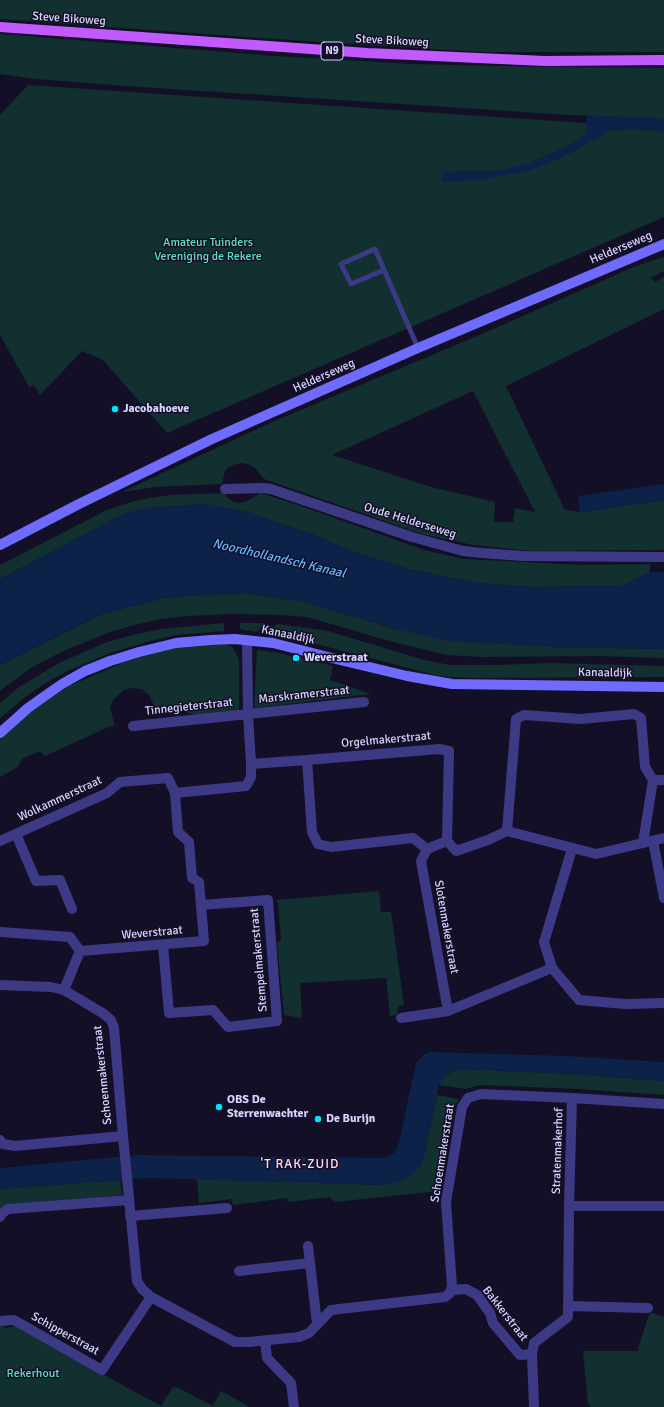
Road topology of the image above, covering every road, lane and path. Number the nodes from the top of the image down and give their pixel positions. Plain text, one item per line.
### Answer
1 (0, 27) edge
2 (664, 60) edge
3 (664, 244) edge
4 (384, 270) junction
5 (418, 348) junction
6 (225, 490) dead end
7 (0, 545) edge
8 (664, 557) edge
9 (247, 640) junction
10 (664, 687) edge
11 (364, 702) dead end
12 (248, 714) junction
13 (133, 726) dead end
14 (0, 733) edge
15 (307, 760) junction
16 (252, 764) junction
17 (653, 780) junction
18 (664, 780) edge
19 (176, 793) junction
20 (507, 831) junction
21 (16, 834) junction
22 (664, 838) edge
23 (0, 841) edge
24 (447, 841) junction
25 (653, 841) junction
26 (643, 843) junction
27 (427, 849) junction
28 (572, 849) junction
29 (664, 898) edge
30 (201, 905) junction
31 (72, 909) dead end
32 (0, 932) edge
33 (163, 945) junction
34 (80, 952) junction
35 (552, 968) junction
36 (0, 985) edge
37 (64, 990) junction
38 (664, 1003) edge
39 (448, 1011) junction
40 (401, 1018) dead end
41 (572, 1098) junction
42 (664, 1104) edge
43 (123, 1136) junction
44 (0, 1140) edge
45 (129, 1200) junction
46 (569, 1206) junction
47 (664, 1206) edge
48 (227, 1208) dead end
49 (130, 1216) junction
50 (0, 1217) edge
51 (308, 1246) dead end
52 (310, 1263) junction
53 (239, 1271) dead end
54 (452, 1290) junction
55 (151, 1297) junction
56 (568, 1306) junction
57 (648, 1308) dead end
58 (0, 1321) edge
59 (317, 1324) junction
60 (264, 1341) junction
61 (532, 1354) junction
62 (294, 1407) edge
63 (534, 1407) edge

1 - 2 main road, Steve Bikoweg / N9
3 - 5 main road, Helderseweg
4 - 4 lane
4 - 5 lane
5 - 7 main road, Helderseweg
6 - 8 street, Oude Helderseweg
9 - 10 main road, Kanaaldijk
9 - 12 street
9 - 14 main road, Kanaaldijk
11 - 12 street, Marskramerstraat
12 - 13 street, Tinnegieterstraat
12 - 16 street
15 - 16 street, Orgelmakerstraat
15 - 24 street, Orgelmakerstraat
15 - 27 street
16 - 19 street
17 - 18 street
17 - 20 street
17 - 26 street
19 - 21 street, Wolkammerstraat
19 - 30 street, Weverstraat
20 - 24 street
20 - 28 street
21 - 23 street, Wolkammerstraat
21 - 31 street, Wolkammerstraat
22 - 25 street
24 - 27 street
25 - 26 street
25 - 29 street
26 - 28 street
27 - 39 street, Slotenmakerstraat
28 - 35 street
30 - 33 street, Weverstraat
30 - 33 street, Stempelmakerstraat
32 - 34 street
33 - 34 street, Weverstraat
34 - 37 street
35 - 38 street
35 - 39 street
36 - 37 street, Schoenmakerstraat
37 - 43 street, Schoenmakerstraat
39 - 40 street
41 - 42 street, Schoenmakerstraat
41 - 46 street, Stratenmakerhof
41 - 54 street, Schoenmakerstraat
43 - 44 street
43 - 45 street, Schoenmakerstraat
45 - 49 street
45 - 50 street
46 - 47 street, Stratenmakerhof
46 - 56 street, Stratenmakerhof
48 - 49 street
49 - 55 street
51 - 52 street
52 - 53 street
52 - 59 street
54 - 59 street
54 - 61 street, Bakkerstraat
55 - 58 street, Schipperstraat
55 - 60 street
56 - 57 street
56 - 61 street, Stratenmakerhof
59 - 60 street
60 - 62 street
61 - 63 street, Bakkerstraat

